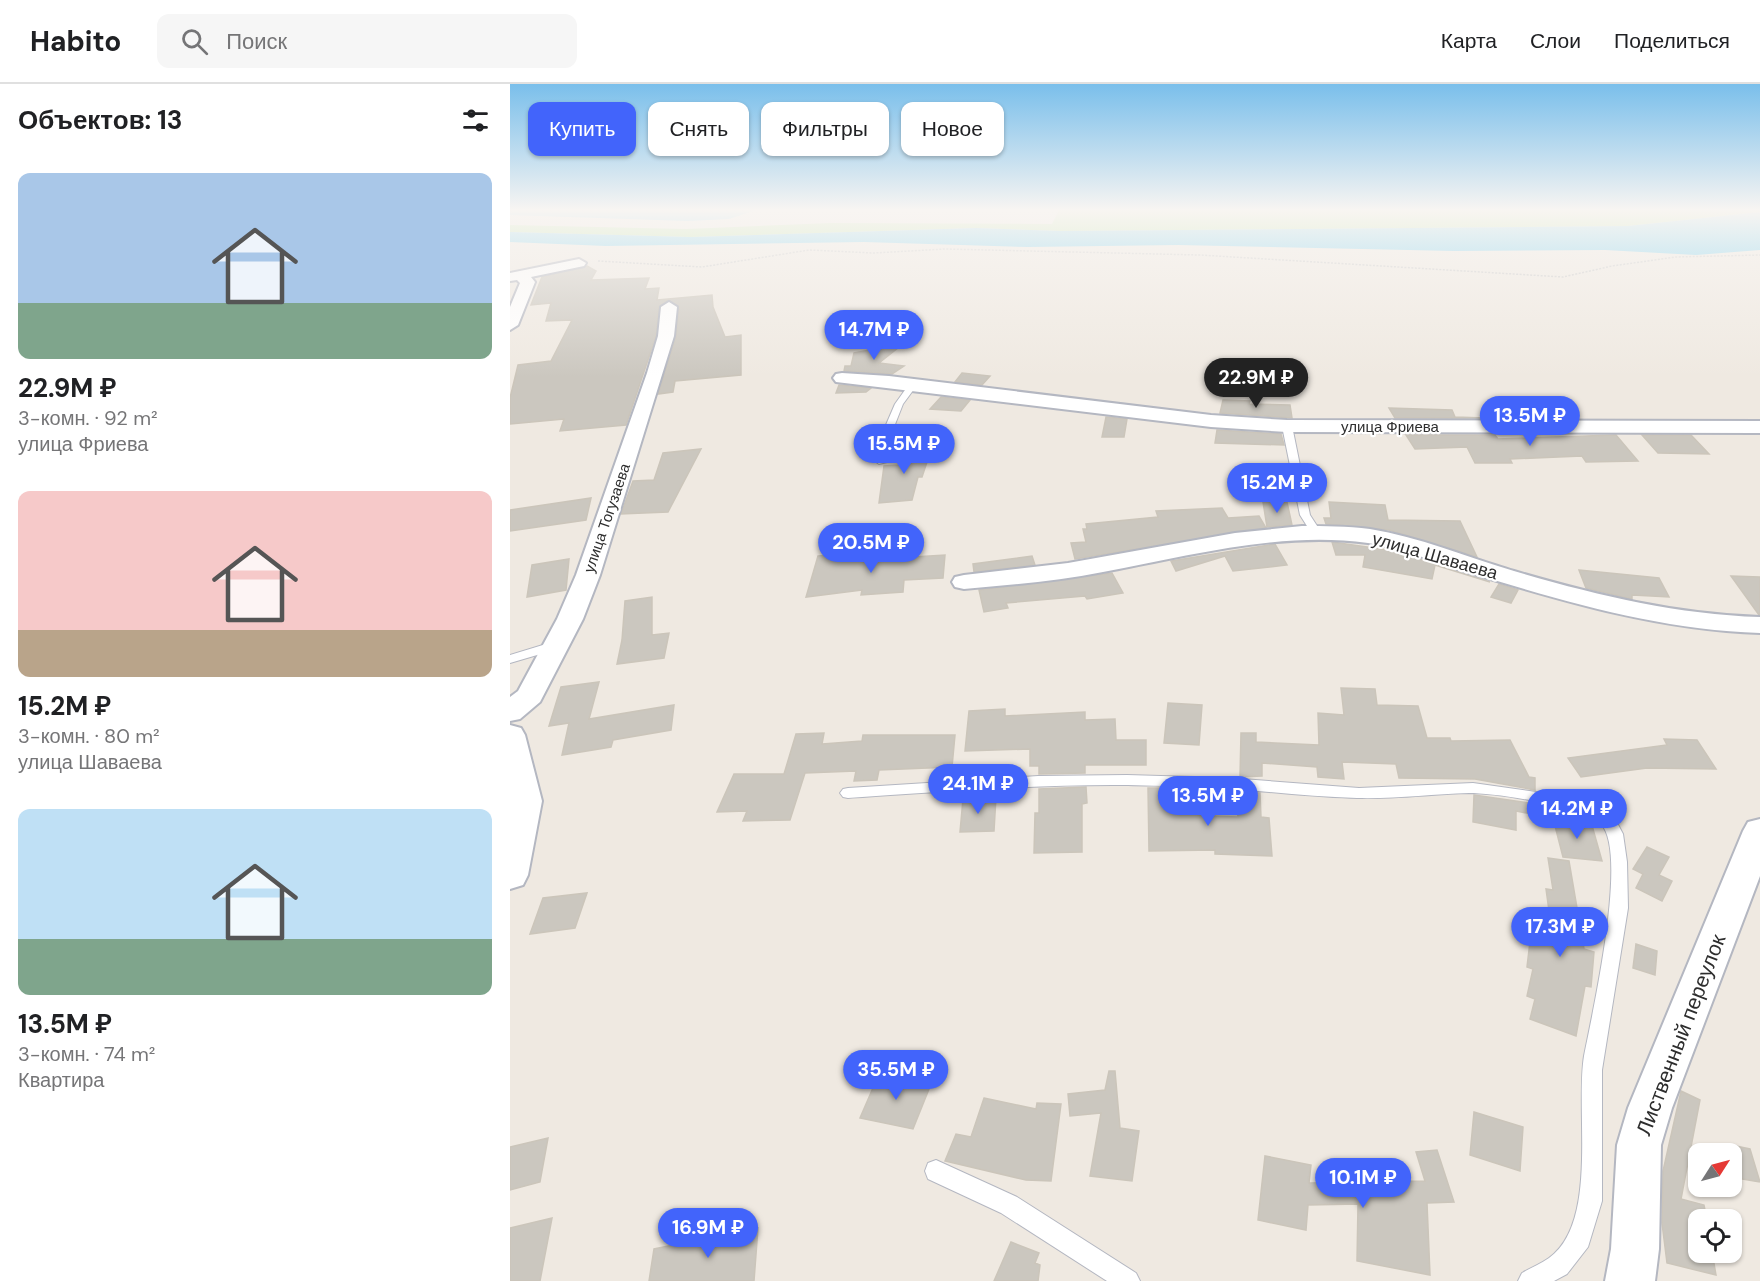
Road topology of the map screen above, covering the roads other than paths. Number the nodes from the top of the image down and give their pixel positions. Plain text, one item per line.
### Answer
1 (566, 266) edge
2 (516, 277) edge
3 (669, 307) dead end
4 (510, 325) edge
5 (842, 378) dead end
6 (913, 385) junction
7 (1287, 426) junction
8 (1760, 427) edge
9 (882, 462) dead end
10 (1316, 532) junction
11 (964, 582) dead end
12 (1760, 625) edge
13 (556, 645) junction
14 (510, 659) edge
15 (510, 712) edge
16 (510, 735) edge
17 (849, 793) dead end
18 (518, 802) edge
19 (1760, 831) edge
20 (510, 875) edge
21 (936, 1171) dead end
22 (1128, 1281) edge
23 (1530, 1281) edge
24 (1630, 1281) edge

1 - 2 street
2 - 4 street
3 - 13 street, улица Тогузаева
5 - 6 street, улица Фриева
6 - 7 street, улица Фриева
6 - 9 lane
7 - 8 street, улица Фриева
7 - 10 lane
10 - 11 street, улица Шаваева
10 - 12 street, улица Шаваева
13 - 14 lane
13 - 15 street, улица Тогузаева
16 - 18 street
17 - 23 lane
18 - 20 street
19 - 24 street, Лиственный переулок
21 - 22 lane

